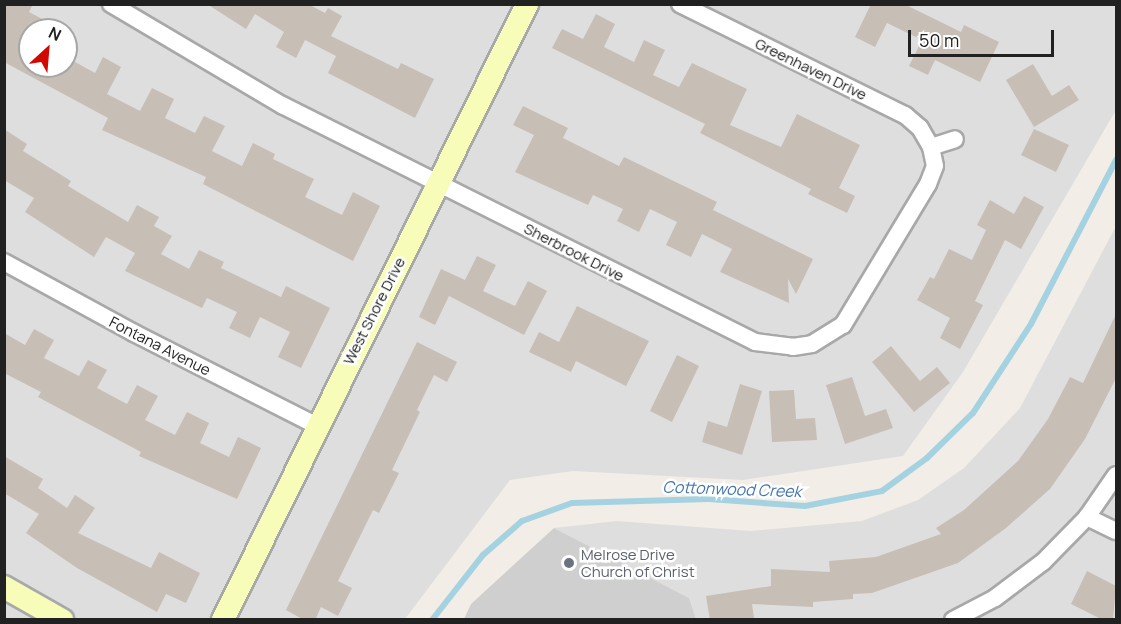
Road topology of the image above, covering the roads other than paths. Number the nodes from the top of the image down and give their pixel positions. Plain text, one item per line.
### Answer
1 (111, 4) edge
2 (527, 4) edge
3 (680, 4) edge
4 (955, 139) dead end
5 (932, 147) junction
6 (438, 184) junction
7 (4, 262) edge
8 (316, 426) junction
9 (1116, 475) edge
10 (1087, 516) junction
11 (1116, 531) edge
12 (4, 587) edge
13 (62, 620) edge
14 (223, 620) edge
15 (953, 620) edge

1 - 6 street, Sherbrook Drive
2 - 6 street, West Shore Drive
3 - 5 street, Greenhaven Drive
4 - 5 street
5 - 6 street, Sherbrook Drive
6 - 8 street, West Shore Drive
7 - 8 street, Fontana Avenue
8 - 14 street, West Shore Drive
9 - 10 street
10 - 11 street
10 - 15 street
12 - 13 street

